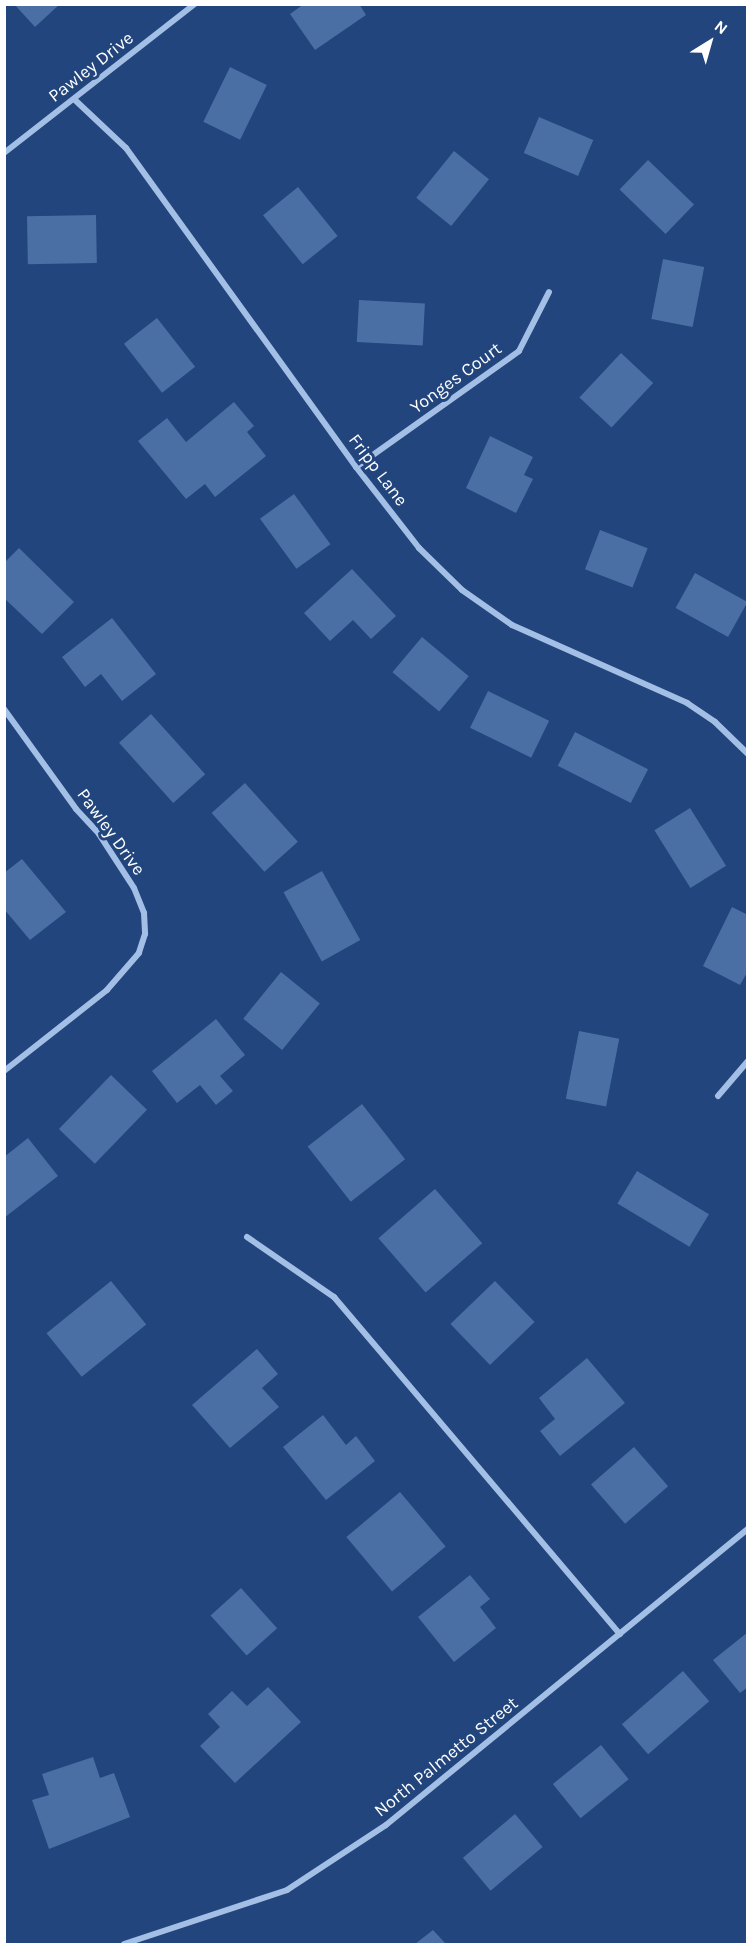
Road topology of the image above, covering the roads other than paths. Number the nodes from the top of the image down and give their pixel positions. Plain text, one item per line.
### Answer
1 (195, 4) edge
2 (75, 100) junction
3 (4, 153) edge
4 (549, 292) dead end
5 (356, 467) junction
6 (4, 709) edge
7 (747, 754) edge
8 (747, 1061) edge
9 (4, 1071) edge
10 (718, 1096) dead end
11 (247, 1238) dead end
12 (747, 1529) edge
13 (620, 1634) junction
14 (124, 1944) edge

1 - 2 street, Pawley Drive
2 - 3 street, Pawley Drive
2 - 5 street, Fripp Lane
4 - 5 street, Yonges Court
5 - 7 street, Fripp Lane
6 - 9 street, Pawley Drive
8 - 10 street
11 - 13 street
12 - 13 street, North Palmetto Street
13 - 14 street, North Palmetto Street

